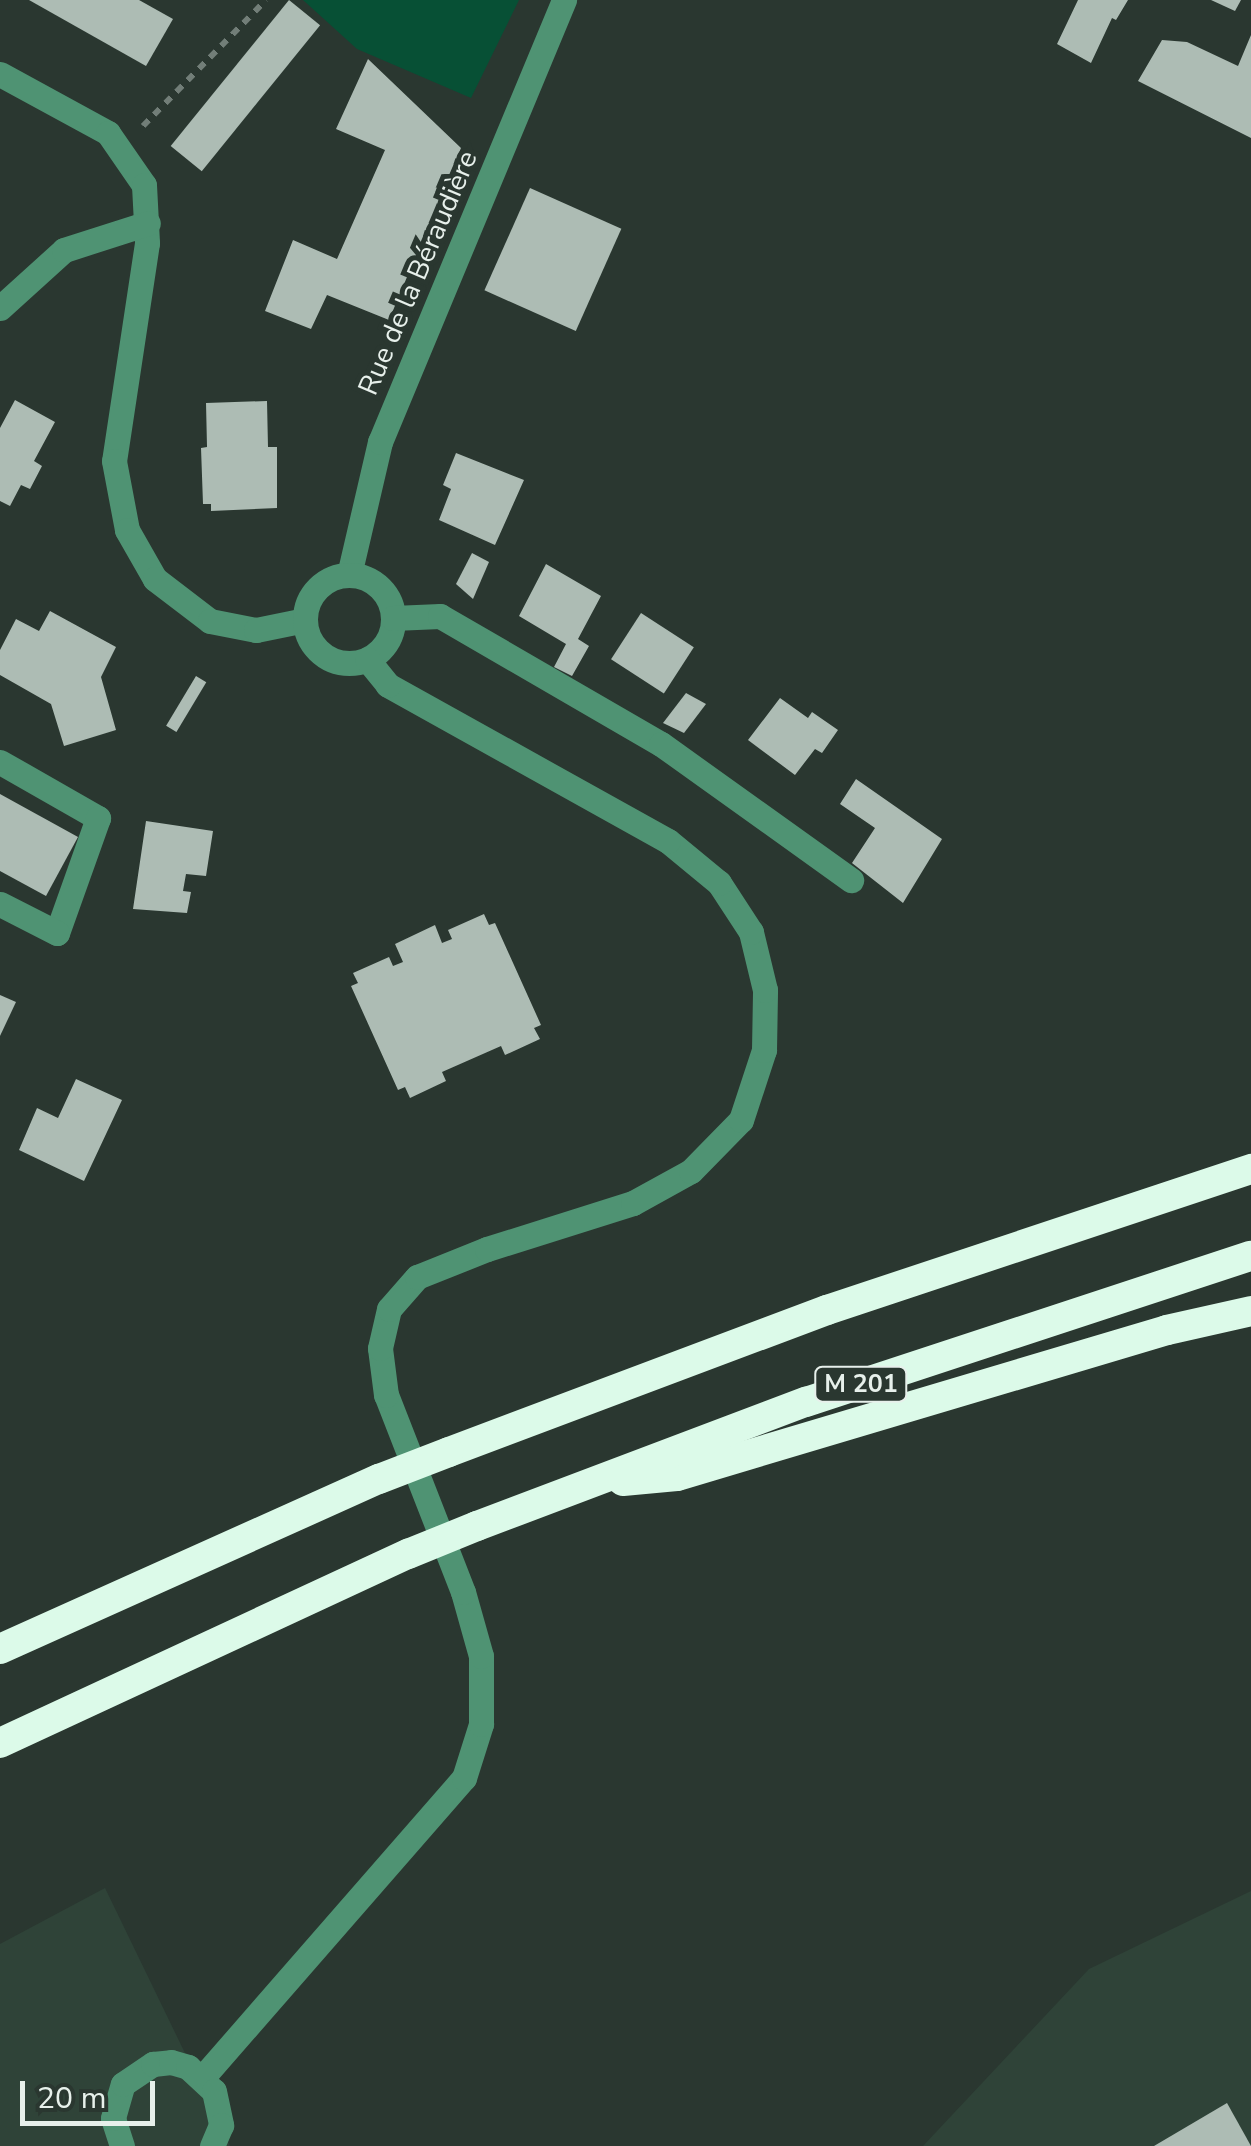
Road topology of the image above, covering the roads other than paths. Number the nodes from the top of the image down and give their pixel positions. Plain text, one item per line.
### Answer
1 (564, 0) edge
2 (0, 74) edge
3 (148, 223) junction
4 (0, 308) edge
5 (349, 575) junction
6 (393, 618) junction
7 (305, 620) junction
8 (367, 660) junction
9 (0, 762) edge
10 (852, 880) dead end
11 (0, 904) edge
12 (1251, 1170) edge
13 (1251, 1177) edge
14 (1208, 1187) junction
15 (1251, 1256) edge
16 (1251, 1311) edge
17 (575, 1486) junction
18 (0, 1649) edge
19 (0, 1743) edge
20 (203, 2076) junction
21 (122, 2146) edge
22 (212, 2146) edge

1 - 5 street, Rue de la Béraudière
2 - 3 street
3 - 4 street
3 - 7 street
5 - 6 street
5 - 7 street
6 - 8 street
6 - 10 street
7 - 8 street
8 - 20 street
9 - 11 street
12 - 14 highway
13 - 14 highway
14 - 18 highway, bridge
15 - 17 highway, M 201
16 - 17 highway
17 - 19 highway, M 201, bridge
20 - 21 street
20 - 22 street

